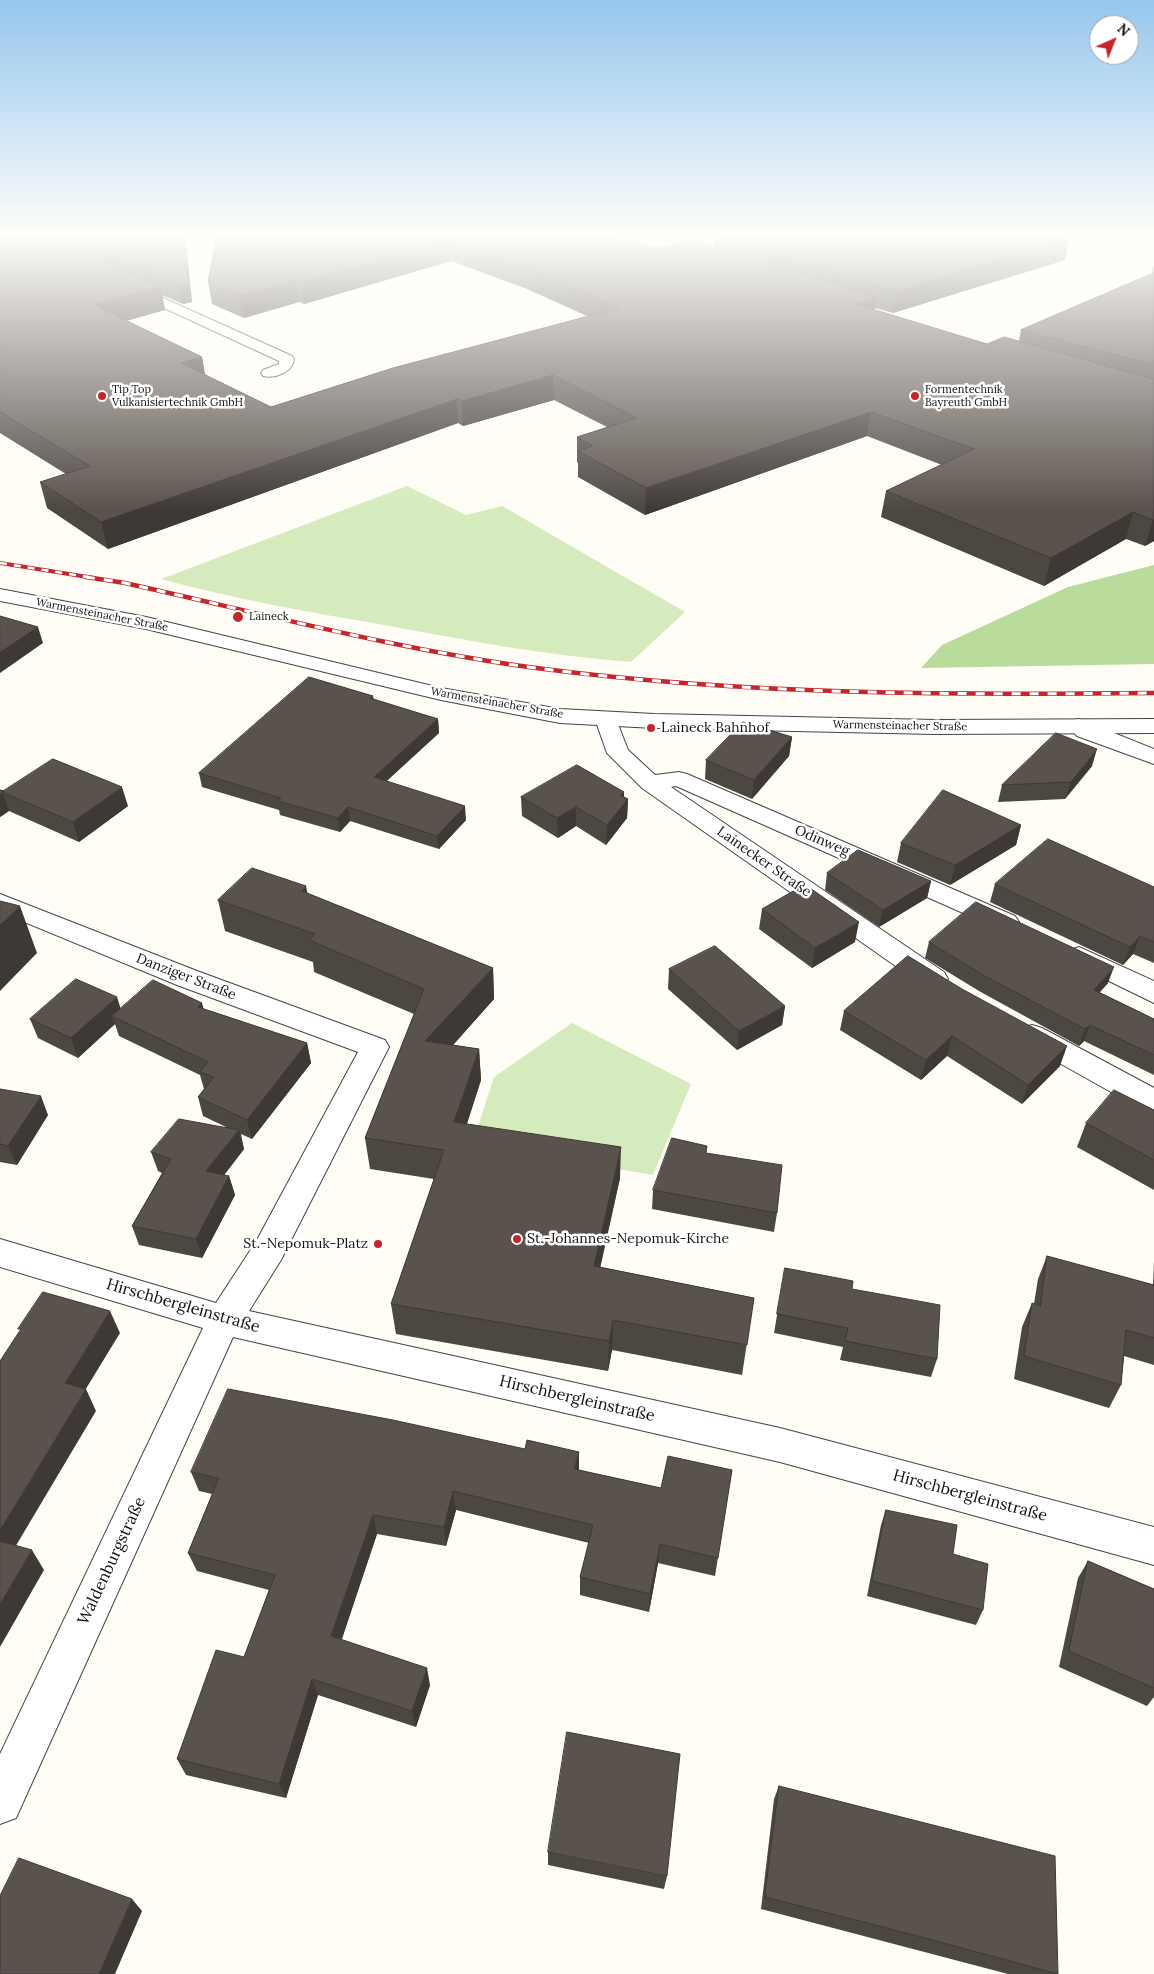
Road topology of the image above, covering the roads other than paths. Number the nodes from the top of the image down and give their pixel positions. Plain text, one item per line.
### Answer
1 (217, 327) edge
2 (268, 373) dead end
3 (0, 595) edge
4 (606, 719) junction
5 (1079, 726) junction
6 (1154, 726) edge
7 (1154, 757) edge
8 (650, 783) junction
9 (0, 902) edge
10 (1028, 932) edge
11 (1054, 945) edge
12 (953, 990) edge
13 (1154, 993) edge
14 (1011, 1023) edge
15 (1154, 1102) edge
16 (0, 1253) edge
17 (224, 1320) junction
18 (1154, 1546) edge
19 (0, 1802) edge

1 - 2 street
3 - 4 street, Warmensteinacher Straße
4 - 5 street, Warmensteinacher Straße
4 - 8 street, Lainecker Straße
5 - 6 street, Warmensteinacher Straße
5 - 7 street
8 - 10 street, Odinweg
8 - 12 street, Lainecker Straße
9 - 17 street, Danziger Straße
11 - 13 street
14 - 15 street
16 - 17 street, Hirschbergleinstraße
17 - 18 street, Hirschbergleinstraße
17 - 19 street, Waldenburgstraße

